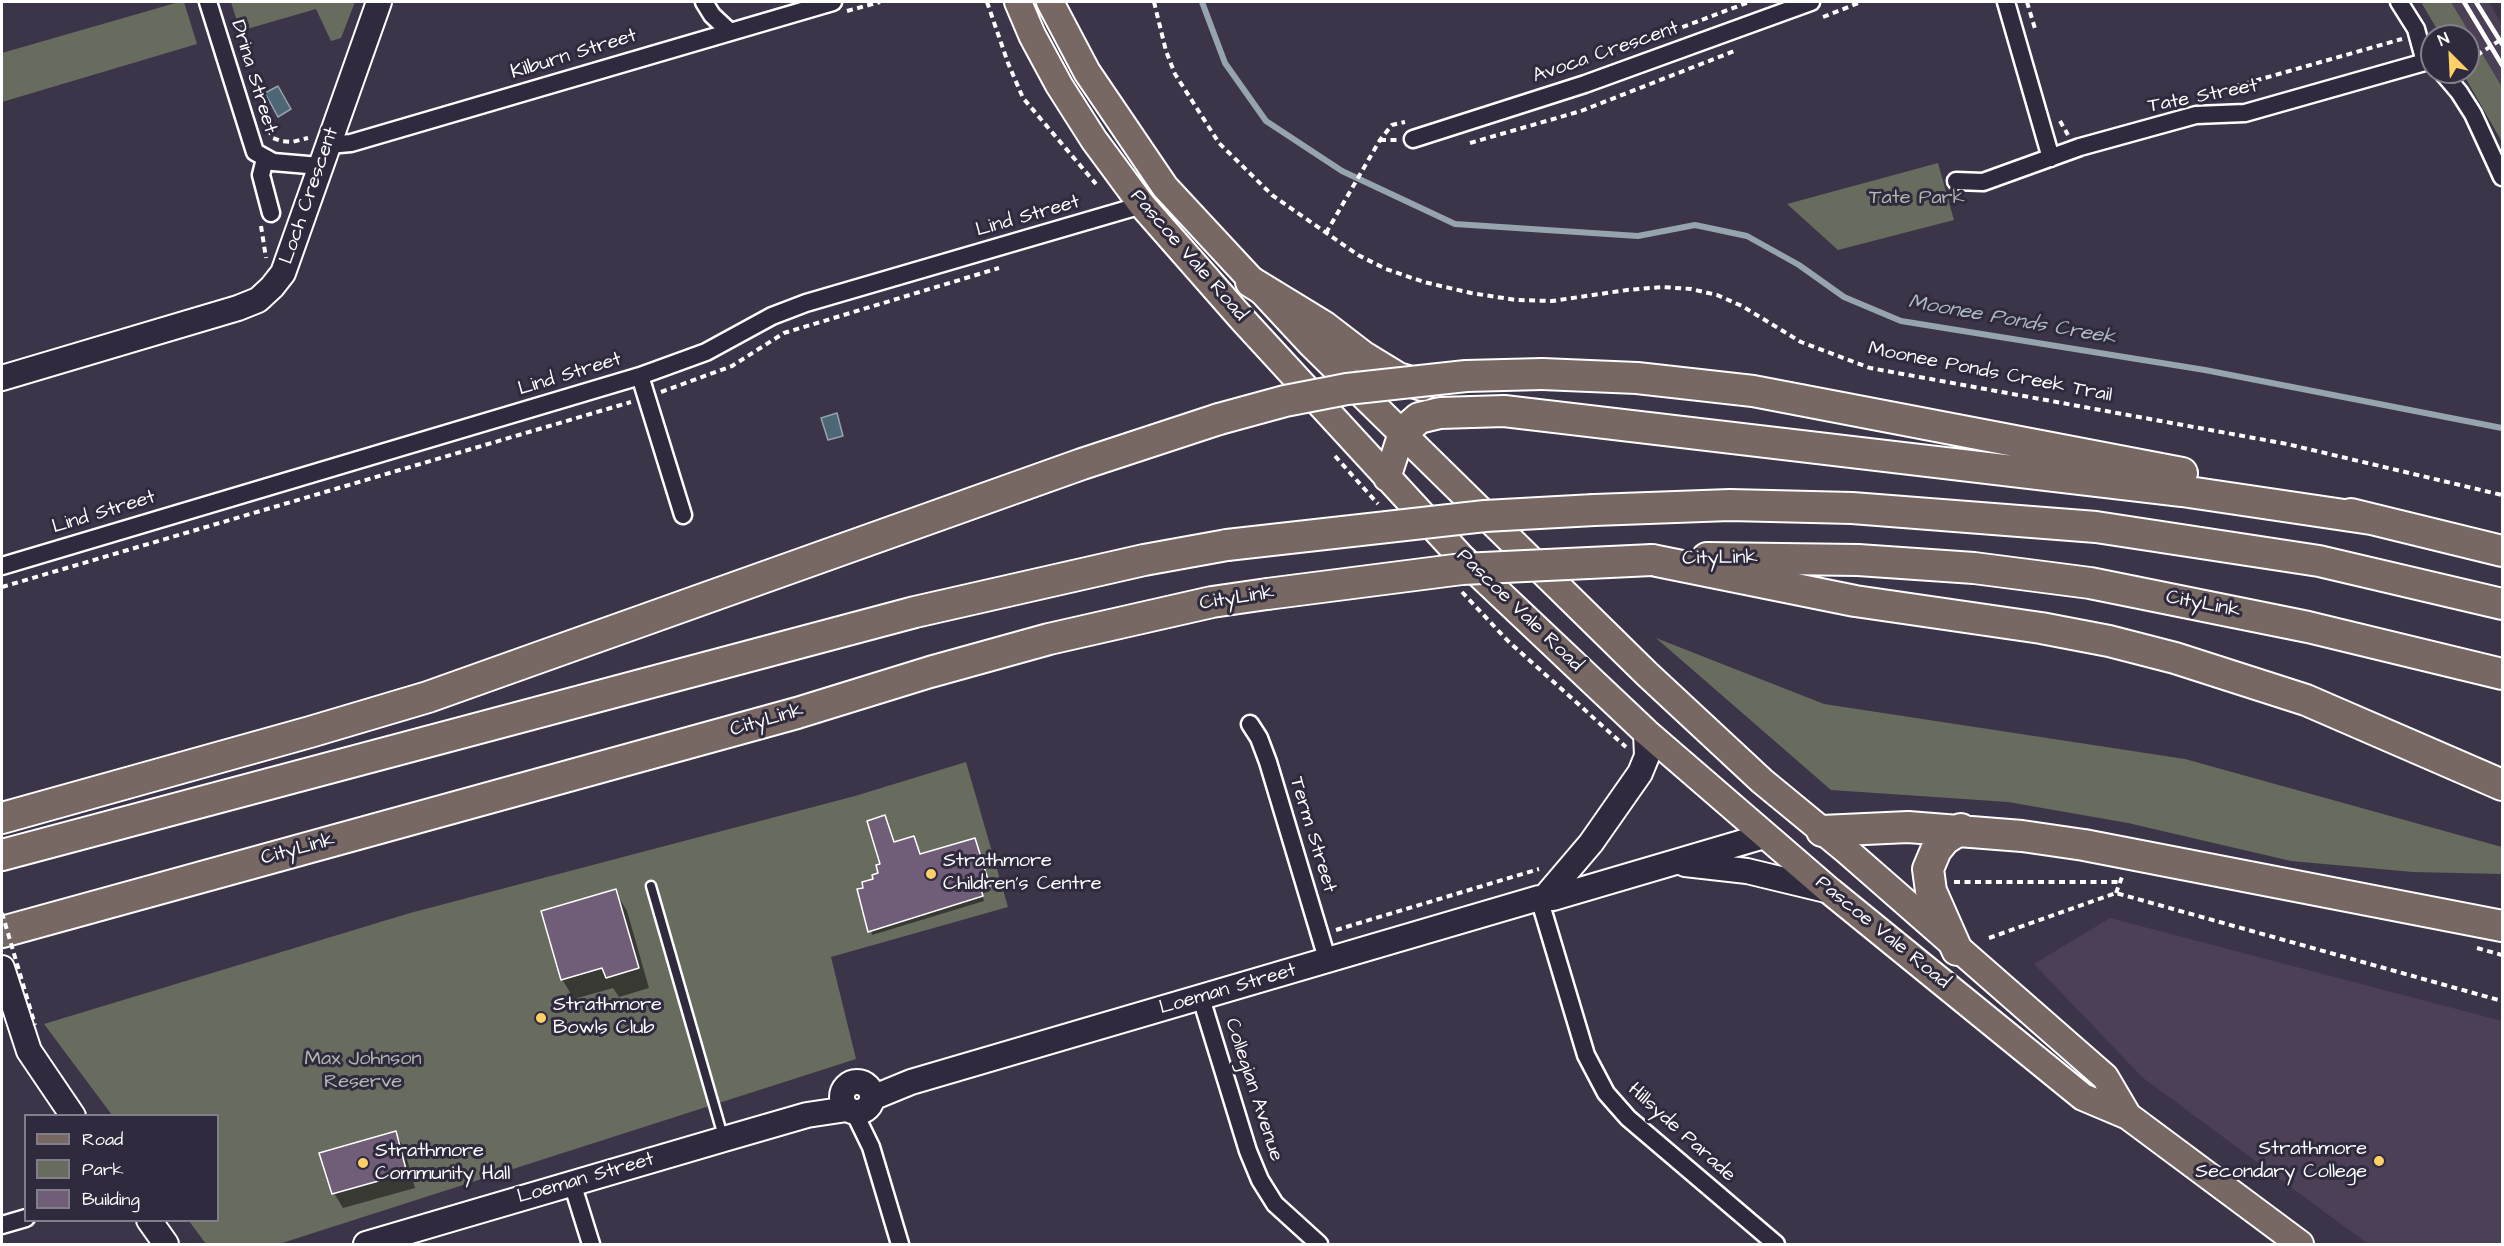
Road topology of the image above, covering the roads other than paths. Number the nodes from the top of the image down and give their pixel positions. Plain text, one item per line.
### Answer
1 (208, 2) edge
2 (379, 2) edge
3 (704, 2) edge
4 (832, 2) edge
5 (1018, 2) edge
6 (1050, 2) edge
7 (1811, 2) edge
8 (2006, 2) edge
9 (2399, 2) edge
10 (729, 31) junction
11 (2420, 41) edge
12 (2420, 65) edge
13 (2452, 84) edge
14 (1413, 140) dead end
15 (315, 151) junction
16 (2051, 158) junction
17 (265, 159) junction
18 (2502, 177) edge
19 (1956, 181) dead end
20 (1142, 205) junction
21 (271, 213) dead end
22 (1251, 282) junction
23 (640, 376) junction
24 (2, 378) edge
25 (1504, 411) junction
26 (1402, 433) junction
27 (1387, 478) junction
28 (683, 515) dead end
29 (2371, 519) junction
30 (2502, 551) edge
31 (1652, 560) junction
32 (2, 566) edge
33 (2502, 604) edge
34 (2502, 674) edge
35 (1250, 724) dead end
36 (1637, 740) junction
37 (2502, 785) edge
38 (2, 818) edge
39 (1961, 830) junction
40 (1822, 831) junction
41 (1764, 836) junction
42 (2, 855) edge
43 (1676, 862) junction
44 (651, 886) dead end
45 (1830, 891) junction
46 (2345, 896) junction
47 (1542, 898) junction
48 (2502, 926) edge
49 (2, 932) edge
50 (2502, 939) edge
51 (1957, 950) junction
52 (1328, 962) junction
53 (2, 968) edge
54 (1201, 998) junction
55 (858, 1102) junction
56 (72, 1114) edge
57 (2127, 1116) junction
58 (724, 1138) junction
59 (572, 1183) junction
60 (24, 1219) edge
61 (150, 1222) edge
62 (2, 1225) edge
63 (166, 1245) edge
64 (366, 1245) edge
65 (591, 1245) edge
66 (900, 1245) edge
67 (1319, 1245) edge
68 (1776, 1245) edge
69 (2300, 1245) edge

1 - 17 street, Drina Street
2 - 15 street, Loch Crescent
3 - 10 street
4 - 10 street, Kilburn Street
5 - 20 main road, Pascoe Vale Road
6 - 22 main road, Pascoe Vale Road
7 - 14 street, Avoca Crescent
8 - 16 street
9 - 11 street
10 - 15 street, Kilburn Street
12 - 16 street, Tate Street
13 - 18 street
15 - 17 street, Drina Street
15 - 24 street, Loch Crescent
16 - 19 street, Tate Street
17 - 21 street, Drina Street
20 - 23 street, Lind Street
20 - 27 main road, Pascoe Vale Road
22 - 25 highway
22 - 26 main road, Pascoe Vale Road
23 - 28 street
23 - 32 street, Lind Street
25 - 26 highway
25 - 29 highway
26 - 27 main road
26 - 40 main road, Pascoe Vale Road
27 - 36 main road, Pascoe Vale Road
29 - 30 highway
29 - 38 highway, bridge
31 - 34 highway, CityLink
31 - 37 highway
31 - 49 highway, CityLink, bridge
33 - 42 highway, bridge
35 - 52 street, Term Street
36 - 41 main road, Pascoe Vale Road
36 - 47 street
39 - 40 highway
39 - 46 highway
39 - 51 highway
40 - 41 main road
40 - 51 main road, Pascoe Vale Road
41 - 43 street, Loeman Street
41 - 45 main road, Pascoe Vale Road
43 - 45 street
43 - 47 street, Loeman Street
44 - 58 lane
45 - 57 main road, Pascoe Vale Road
46 - 48 highway
46 - 50 main road
47 - 52 street, Loeman Street
47 - 68 street, Hillsyde Parade
51 - 57 main road, Pascoe Vale Road
52 - 54 street, Loeman Street
53 - 56 street
54 - 55 street, Loeman Street
54 - 67 street, Collegian Avenue
55 - 58 street, Loeman Street
55 - 66 street
57 - 69 main road, Pascoe Vale Road
58 - 59 street, Loeman Street
59 - 64 street, Loeman Street
59 - 65 street
60 - 62 street
61 - 63 street

